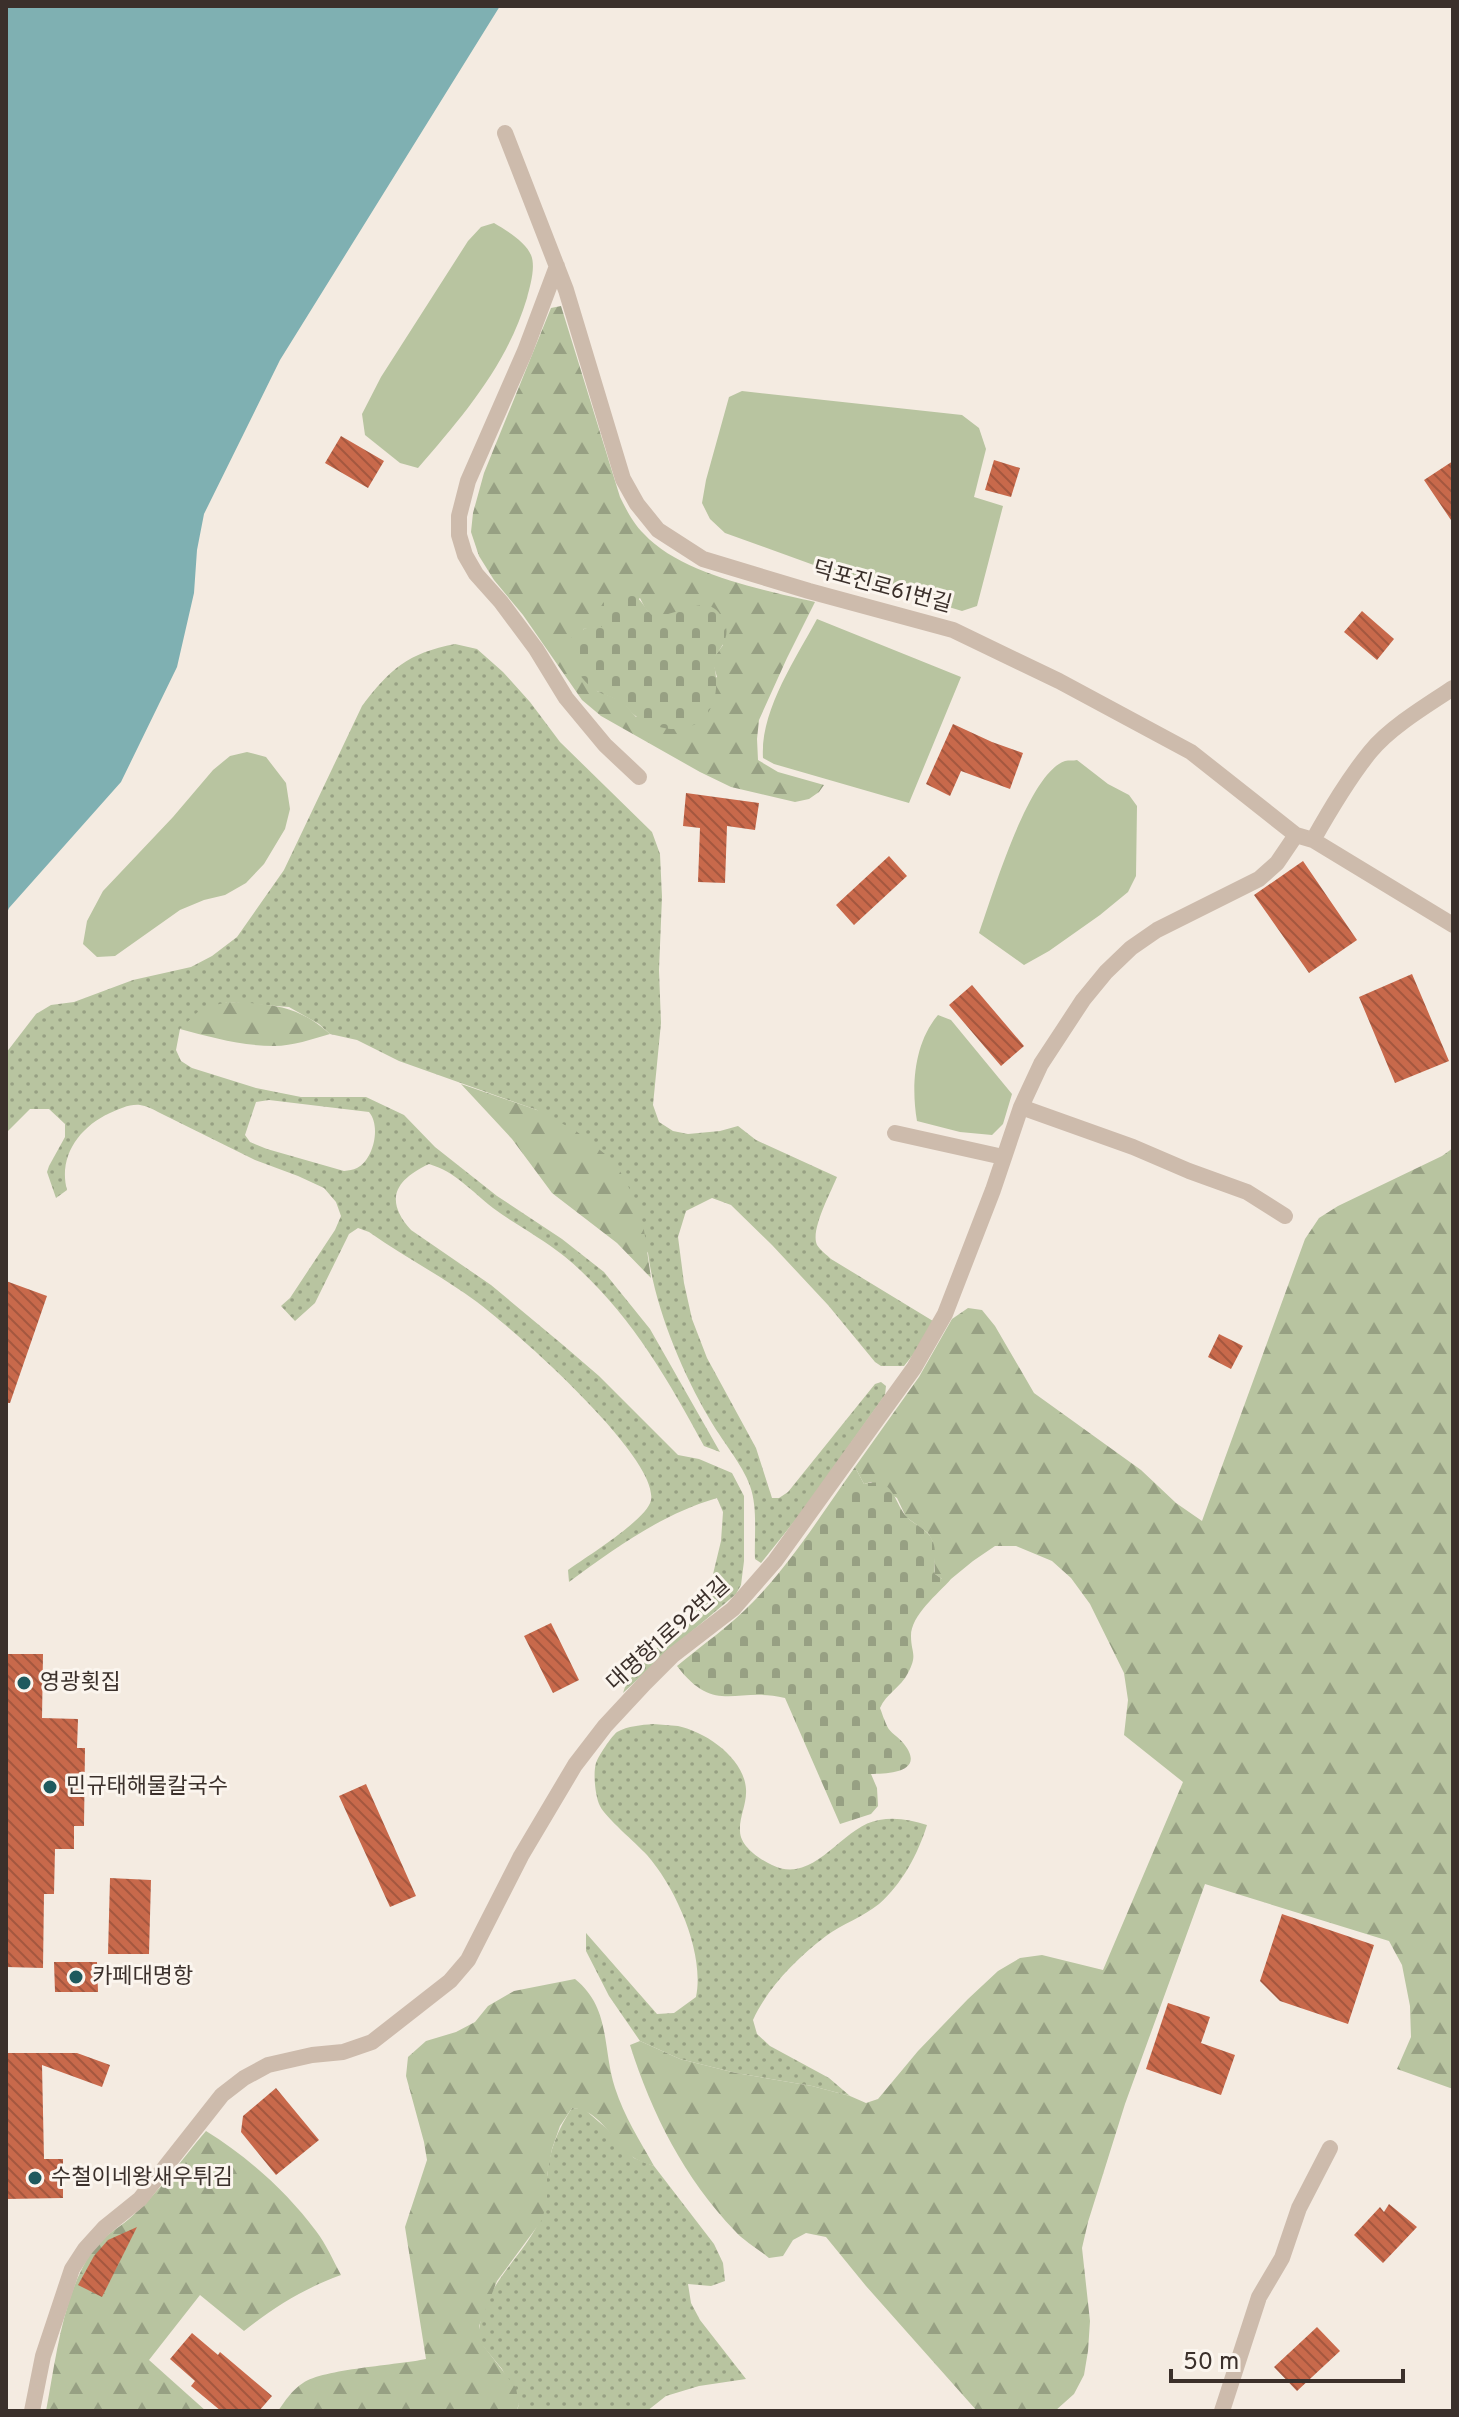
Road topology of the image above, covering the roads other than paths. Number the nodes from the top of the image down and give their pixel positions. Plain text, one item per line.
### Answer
1 (505, 133) dead end
2 (557, 266) junction
3 (1453, 688) edge
4 (639, 777) dead end
5 (1305, 838) junction
6 (1453, 925) edge
7 (1021, 1107) junction
8 (895, 1133) dead end
9 (1003, 1157) junction
10 (1285, 1216) dead end
11 (1330, 2148) dead end
12 (32, 2411) edge
13 (1222, 2411) edge

1 - 2 lane, 덕포진로61번길
2 - 4 lane
2 - 5 lane, 덕포진로61번길
3 - 5 lane, 대명항1로92번길
5 - 6 lane, 덕포진로61번길
5 - 7 lane, 대명항1로92번길
7 - 9 lane, 대명항1로92번길
7 - 10 lane
8 - 9 lane
9 - 12 lane, 대명항1로92번길
11 - 13 lane

